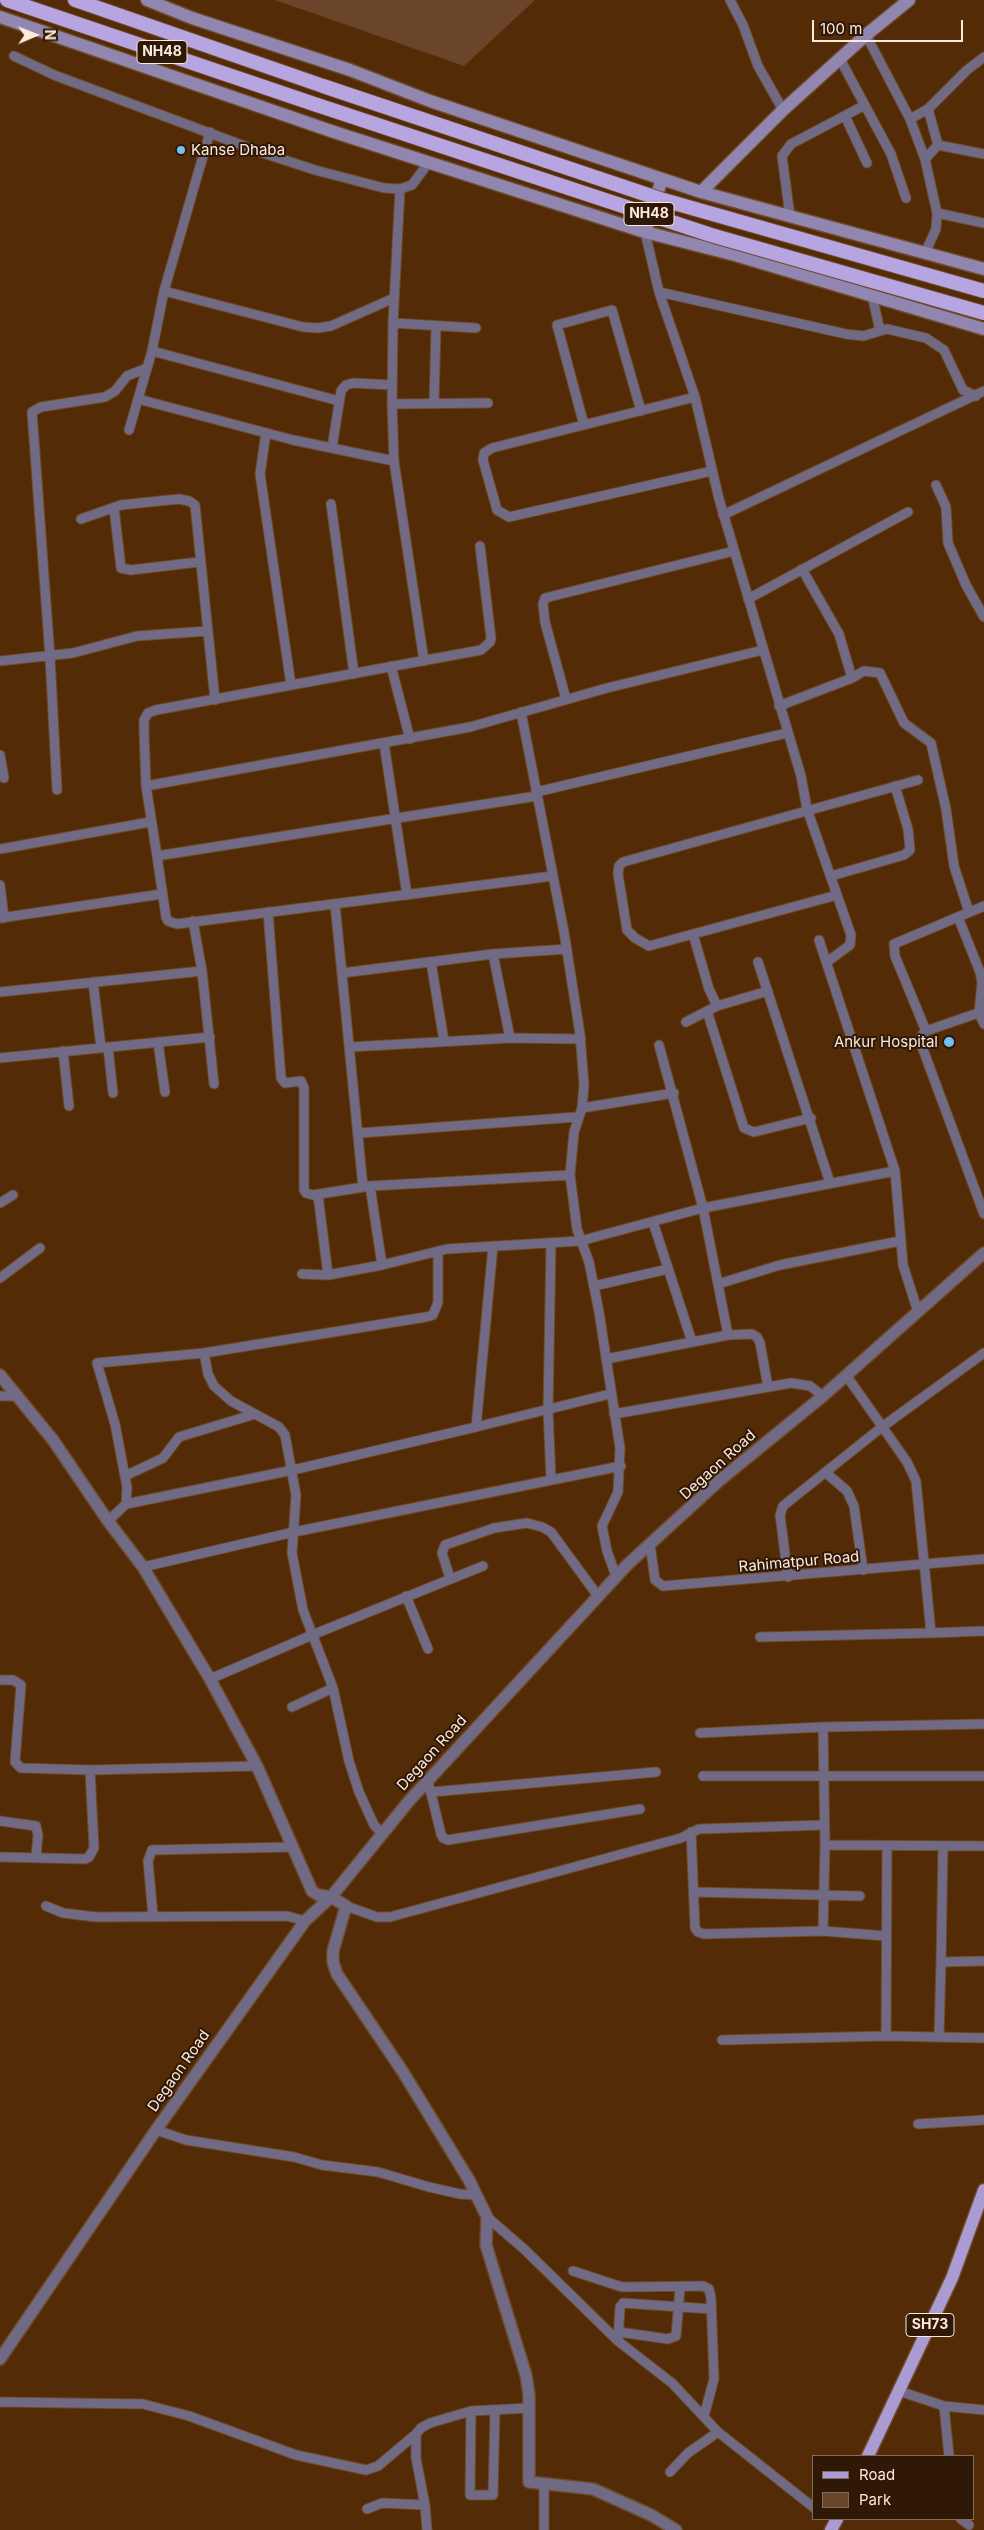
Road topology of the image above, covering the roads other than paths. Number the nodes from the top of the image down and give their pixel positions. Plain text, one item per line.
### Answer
1 (7, 0) edge
2 (77, 0) edge
3 (147, 0) edge
4 (730, 0) edge
5 (907, 1) edge
6 (0, 17) edge
7 (866, 35) junction
8 (14, 56) dead end
9 (984, 57) edge
10 (840, 59) junction
11 (865, 105) junction
12 (928, 109) junction
13 (783, 110) junction
14 (845, 116) junction
15 (910, 119) junction
16 (210, 132) junction
17 (938, 145) junction
18 (984, 154) edge
19 (925, 159) junction
20 (429, 162) junction
21 (867, 163) dead end
22 (662, 179) junction
23 (400, 189) junction
24 (701, 192) junction
25 (906, 198) dead end
26 (937, 213) junction
27 (790, 216) junction
28 (984, 223) edge
29 (645, 232) junction
30 (925, 254) junction
31 (984, 268) edge
32 (164, 291) junction
33 (984, 291) edge
34 (659, 292) junction
35 (872, 295) junction
36 (394, 298) junction
37 (984, 313) edge
38 (393, 323) junction
39 (436, 326) junction
40 (476, 328) dead end
41 (984, 329) edge
42 (880, 331) junction
43 (152, 351) junction
44 (147, 368) junction
45 (392, 385) junction
46 (984, 391) edge
47 (976, 396) junction
48 (695, 397) junction
49 (138, 399) junction
50 (340, 401) junction
51 (488, 403) dead end
52 (392, 404) junction
53 (434, 404) junction
54 (641, 410) junction
55 (584, 425) junction
56 (129, 430) dead end
57 (266, 433) junction
58 (332, 448) junction
59 (394, 461) junction
60 (712, 471) junction
61 (936, 485) dead end
62 (331, 504) dead end
63 (114, 508) junction
64 (908, 512) dead end
65 (724, 515) junction
66 (82, 519) dead end
67 (480, 546) dead end
68 (734, 551) junction
69 (199, 562) junction
70 (802, 570) junction
71 (748, 599) junction
72 (984, 618) edge
73 (208, 631) junction
74 (763, 650) junction
75 (50, 657) junction
76 (0, 661) edge
77 (424, 661) junction
78 (391, 666) junction
79 (354, 674) junction
80 (852, 678) junction
81 (291, 686) junction
82 (566, 699) junction
83 (215, 700) junction
84 (779, 706) junction
85 (521, 712) junction
86 (787, 733) junction
87 (410, 739) junction
88 (384, 743) junction
89 (0, 755) edge
90 (4, 778) dead end
91 (918, 780) dead end
92 (146, 786) junction
93 (895, 786) junction
94 (57, 790) dead end
95 (536, 794) junction
96 (808, 809) junction
97 (395, 820) junction
98 (150, 822) junction
99 (0, 849) edge
100 (156, 856) junction
101 (553, 876) junction
102 (831, 876) junction
103 (0, 885) edge
104 (162, 894) junction
105 (407, 895) junction
106 (837, 895) junction
107 (335, 904) junction
108 (984, 906) edge
109 (268, 912) junction
110 (969, 912) junction
111 (958, 917) junction
112 (2, 918) edge
113 (194, 922) junction
114 (693, 934) junction
115 (819, 940) dead end
116 (567, 949) junction
117 (493, 954) junction
118 (431, 962) junction
119 (758, 962) dead end
120 (827, 962) junction
121 (202, 971) junction
122 (342, 973) junction
123 (93, 982) junction
124 (768, 991) junction
125 (0, 992) edge
126 (717, 1006) junction
127 (707, 1011) junction
128 (982, 1012) edge
129 (686, 1022) dead end
130 (984, 1024) edge
131 (926, 1031) junction
132 (210, 1037) junction
133 (510, 1038) junction
134 (581, 1039) junction
135 (444, 1041) junction
136 (158, 1042) junction
137 (660, 1045) dead end
138 (350, 1046) junction
139 (105, 1047) junction
140 (63, 1051) junction
141 (0, 1058) edge
142 (214, 1084) dead end
143 (165, 1092) dead end
144 (113, 1093) dead end
145 (674, 1093) junction
146 (69, 1106) dead end
147 (582, 1108) junction
148 (577, 1117) junction
149 (811, 1118) junction
150 (360, 1134) junction
151 (895, 1171) junction
152 (570, 1174) junction
153 (830, 1183) junction
154 (367, 1186) junction
155 (318, 1194) junction
156 (13, 1195) dead end
157 (0, 1203) edge
158 (703, 1208) junction
159 (984, 1214) edge
160 (653, 1222) junction
161 (580, 1241) junction
162 (900, 1241) junction
163 (551, 1243) junction
164 (493, 1246) junction
165 (40, 1248) dead end
166 (438, 1252) junction
167 (984, 1253) edge
168 (382, 1265) junction
169 (668, 1269) junction
170 (302, 1274) dead end
171 (328, 1275) junction
172 (0, 1278) edge
173 (718, 1284) junction
174 (594, 1286) junction
175 (918, 1312) junction
176 (728, 1336) junction
177 (692, 1342) junction
178 (204, 1353) junction
179 (984, 1353) edge
180 (606, 1359) junction
181 (0, 1375) edge
182 (846, 1375) junction
183 (768, 1387) junction
184 (610, 1394) junction
185 (0, 1396) edge
186 (18, 1396) junction
187 (823, 1396) junction
188 (548, 1410) junction
189 (255, 1414) junction
190 (614, 1414) junction
191 (476, 1427) junction
192 (882, 1427) junction
193 (621, 1466) junction
194 (293, 1470) junction
195 (825, 1472) junction
196 (125, 1476) junction
197 (551, 1480) junction
198 (126, 1504) junction
199 (108, 1521) junction
200 (294, 1532) junction
201 (650, 1544) junction
202 (984, 1560) edge
203 (926, 1564) junction
204 (483, 1566) dead end
205 (143, 1568) junction
206 (863, 1570) junction
207 (616, 1576) junction
208 (788, 1577) junction
209 (450, 1578) junction
210 (406, 1596) junction
211 (598, 1596) junction
212 (984, 1631) edge
213 (932, 1633) junction
214 (312, 1635) junction
215 (760, 1637) dead end
216 (428, 1648) dead end
217 (210, 1679) junction
218 (0, 1680) edge
219 (333, 1688) junction
220 (292, 1707) dead end
221 (984, 1724) edge
222 (823, 1727) junction
223 (700, 1733) dead end
224 (256, 1766) junction
225 (90, 1770) junction
226 (656, 1772) dead end
227 (825, 1775) junction
228 (703, 1776) dead end
229 (984, 1776) edge
230 (430, 1786) junction
231 (640, 1809) dead end
232 (0, 1821) edge
233 (824, 1826) junction
234 (691, 1832) junction
235 (383, 1834) junction
236 (825, 1845) junction
237 (886, 1846) junction
238 (943, 1846) junction
239 (984, 1846) edge
240 (292, 1847) junction
241 (0, 1857) edge
242 (36, 1857) junction
243 (695, 1892) junction
244 (824, 1896) junction
245 (860, 1896) dead end
246 (331, 1897) junction
247 (46, 1906) dead end
248 (346, 1906) junction
249 (153, 1916) junction
250 (305, 1921) junction
251 (823, 1931) junction
252 (886, 1936) junction
253 (941, 1962) junction
254 (984, 1962) edge
255 (886, 2036) junction
256 (939, 2036) junction
257 (984, 2038) edge
258 (722, 2040) dead end
259 (984, 2120) edge
260 (918, 2124) dead end
261 (156, 2130) junction
262 (984, 2190) edge
263 (476, 2195) junction
264 (487, 2217) junction
265 (573, 2271) dead end
266 (680, 2288) junction
267 (680, 2308) junction
268 (711, 2310) junction
269 (618, 2336) junction
270 (0, 2360) edge
271 (899, 2391) junction
272 (0, 2402) edge
273 (944, 2406) junction
274 (530, 2408) junction
275 (495, 2410) junction
276 (984, 2410) edge
277 (471, 2411) junction
278 (704, 2416) junction
279 (718, 2432) junction
280 (416, 2434) junction
281 (868, 2455) edge
282 (949, 2455) edge
283 (670, 2472) dead end
284 (544, 2483) junction
285 (425, 2505) junction
286 (812, 2506) edge
287 (367, 2509) dead end
288 (962, 2520) edge
289 (969, 2525) dead end
290 (427, 2530) edge
291 (544, 2530) edge
292 (676, 2530) edge

1 - 37 highway, NH48, bridge
2 - 33 highway, NH48, bridge
3 - 22 main road
4 - 13 street
5 - 7 main road
6 - 20 main road
7 - 10 main road
7 - 15 street
8 - 16 street
9 - 12 street
10 - 11 street
10 - 13 main road
11 - 14 street
11 - 25 street
12 - 15 street
12 - 17 street
13 - 24 main road
14 - 21 street
14 - 27 street
15 - 19 street
16 - 23 street
16 - 32 street
17 - 18 street
17 - 19 street
19 - 26 street
20 - 23 street
20 - 29 main road
22 - 24 main road
22 - 29 main road
23 - 36 street
24 - 27 main road
26 - 28 street
26 - 30 street
27 - 30 main road
29 - 34 street
29 - 35 main road
30 - 31 main road
32 - 36 street
32 - 43 street
34 - 42 street
34 - 48 street
35 - 41 main road
35 - 42 street
36 - 38 street
38 - 39 street
38 - 45 street
39 - 40 street
39 - 53 street
42 - 47 street
43 - 44 street
43 - 50 street
44 - 49 street
44 - 75 street
45 - 50 street
45 - 52 street
46 - 47 street
47 - 65 street
48 - 54 street
48 - 60 street
49 - 56 street
49 - 57 street
50 - 58 street
51 - 53 street
52 - 53 street
52 - 59 street
54 - 55 street
54 - 55 street
55 - 60 street
57 - 58 street
57 - 81 street
58 - 59 street
59 - 77 street
60 - 65 street
61 - 72 street
62 - 79 street
63 - 66 street
63 - 69 street
63 - 69 street
64 - 70 street
65 - 68 street
67 - 77 street
68 - 71 street
68 - 82 street
69 - 73 street
70 - 71 street
70 - 80 street
71 - 74 street
73 - 75 street
73 - 83 street
74 - 82 street
74 - 84 street
75 - 76 street
75 - 94 street
77 - 78 street
78 - 79 street
78 - 87 street
79 - 81 street
80 - 84 street
80 - 110 street
81 - 83 street
82 - 85 street
83 - 92 street
84 - 86 street
85 - 87 street
85 - 95 street
86 - 95 street
86 - 96 street
87 - 88 street
88 - 92 street
88 - 97 street
89 - 90 street
91 - 93 street
92 - 98 street
93 - 96 street
93 - 102 street
95 - 97 street
95 - 101 street
96 - 102 street
96 - 114 street
97 - 100 street
97 - 105 street
98 - 99 street
98 - 100 street
100 - 104 street
101 - 105 street
101 - 116 street
102 - 106 street
103 - 112 street
104 - 112 street
104 - 113 street
105 - 107 street
106 - 114 street
106 - 120 street
107 - 109 street
107 - 122 street
108 - 110 street
109 - 113 street
109 - 155 street
110 - 111 street
111 - 128 street
111 - 131 street
113 - 121 street
114 - 126 street
115 - 120 street
116 - 117 street
116 - 134 street
117 - 118 street
117 - 133 street
118 - 122 street
118 - 135 street
119 - 124 street
120 - 151 street
121 - 123 street
121 - 132 street
122 - 138 street
123 - 125 street
123 - 139 street
124 - 126 street
124 - 149 street
126 - 127 street
127 - 129 street
127 - 149 street
128 - 130 street
128 - 131 street
131 - 159 street
132 - 136 street
132 - 142 street
133 - 134 street
133 - 135 street
134 - 147 street
135 - 138 street
136 - 139 street
136 - 143 street
137 - 145 street
138 - 150 street
139 - 140 street
139 - 144 street
140 - 141 street
140 - 146 street
145 - 147 street
145 - 158 street
147 - 148 street
148 - 150 street
148 - 152 street
149 - 153 street
150 - 154 street
151 - 153 street
151 - 162 street
152 - 154 street
152 - 161 street
153 - 158 street
154 - 155 street
154 - 168 street
155 - 171 street
156 - 157 street
158 - 160 street
158 - 173 street
160 - 161 street
160 - 169 street
161 - 163 street
161 - 174 street
162 - 173 street
162 - 175 street
163 - 164 street
163 - 188 street
164 - 166 street
164 - 191 street
165 - 172 street
166 - 168 street
166 - 178 street
167 - 175 street, Degaon Road
168 - 171 street
169 - 174 street
169 - 177 street
170 - 171 street
173 - 176 street
174 - 180 street
175 - 182 street, Degaon Road
176 - 177 street
176 - 183 street
177 - 180 street
178 - 189 street
178 - 196 street
179 - 192 street
180 - 184 street
181 - 186 street
182 - 187 street, Degaon Road
182 - 192 street
183 - 187 street
183 - 190 street
184 - 188 street
184 - 190 street
185 - 186 street
186 - 199 street
187 - 201 street, Degaon Road
188 - 191 street
188 - 197 street
189 - 194 street
189 - 196 street
190 - 193 street
191 - 194 street
192 - 195 street
192 - 203 street
193 - 197 street
193 - 207 street
194 - 198 street
194 - 200 street
195 - 206 street
195 - 208 street
196 - 198 street
197 - 200 street
198 - 199 street
199 - 205 street
200 - 205 street
200 - 214 street
201 - 207 street, Degaon Road
201 - 208 street, Rahimatpur Road
202 - 203 street, Rahimatpur Road
203 - 206 street, Rahimatpur Road
203 - 213 street
204 - 209 street
205 - 217 street
206 - 208 street, Rahimatpur Road
207 - 211 street, Degaon Road
209 - 210 street
209 - 211 street
210 - 214 street
210 - 216 street
211 - 230 street, Degaon Road
212 - 213 street
213 - 215 street
214 - 217 street
214 - 219 street
217 - 224 street
218 - 225 street
219 - 220 street
219 - 235 street
221 - 222 street
222 - 223 street
222 - 227 street
224 - 225 street
224 - 240 street
225 - 242 street
226 - 230 street
227 - 228 street
227 - 229 street
227 - 233 street
230 - 231 street
230 - 235 street, Degaon Road
232 - 242 street
233 - 234 street
233 - 236 street
234 - 243 street
234 - 248 street
235 - 246 street, Degaon Road
236 - 237 street
236 - 244 street
237 - 238 street
237 - 252 street
238 - 239 street
238 - 253 street
240 - 246 street
240 - 249 street
241 - 242 street
243 - 244 street
243 - 251 street
244 - 245 street
244 - 251 street
246 - 248 street
246 - 250 street, Degaon Road
247 - 249 street
248 - 263 street
249 - 250 street
250 - 261 street, Degaon Road
251 - 252 street
252 - 255 street
253 - 254 street
253 - 256 street
255 - 256 street
255 - 258 street
256 - 257 street
259 - 260 street
261 - 263 street
261 - 270 street, Degaon Road
262 - 271 main road, SH73
263 - 264 street
264 - 269 street
264 - 274 street
265 - 266 street
266 - 267 street
266 - 268 street
267 - 268 street
267 - 269 street
267 - 269 street
268 - 278 street
269 - 278 street
271 - 273 street
271 - 281 main road, SH73
272 - 280 street
273 - 276 street
273 - 282 street
274 - 275 street
274 - 284 street
275 - 277 street
275 - 277 street
277 - 280 street
278 - 279 street
279 - 283 street
279 - 286 street
280 - 285 street
284 - 291 street
284 - 292 street
285 - 287 street
285 - 290 street
288 - 289 street

